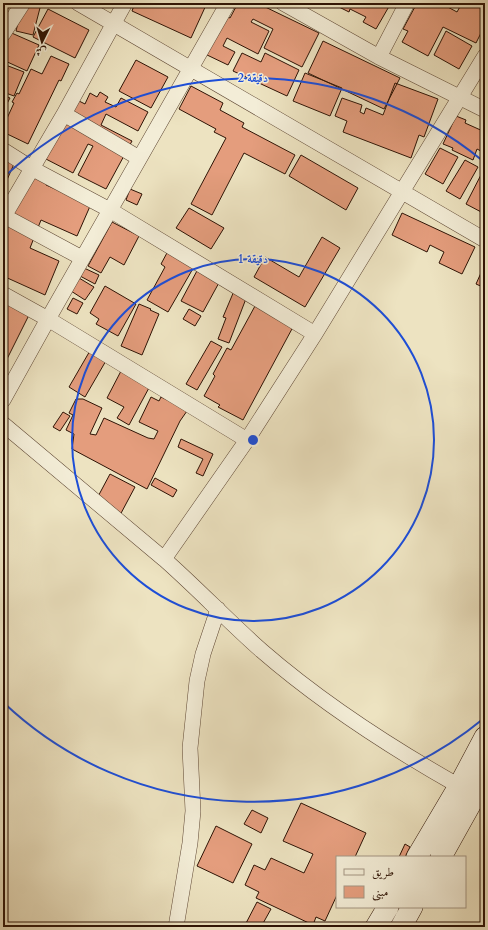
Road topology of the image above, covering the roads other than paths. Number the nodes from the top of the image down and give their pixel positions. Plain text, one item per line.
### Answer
1 (23, 3) edge
2 (78, 3) edge
3 (125, 3) edge
4 (228, 3) edge
5 (283, 3) edge
6 (407, 3) edge
7 (113, 24) junction
8 (3, 34) edge
9 (485, 56) edge
10 (379, 57) junction
11 (190, 68) junction
12 (460, 97) junction
13 (485, 110) edge
14 (64, 114) junction
15 (3, 150) edge
16 (139, 158) junction
17 (33, 169) junction
18 (401, 192) junction
19 (110, 210) junction
20 (4, 217) edge
21 (485, 240) edge
22 (82, 258) junction
23 (3, 294) edge
24 (48, 319) junction
25 (315, 334) junction
26 (3, 400) edge
27 (3, 424) edge
28 (247, 440) junction
29 (164, 559) junction
30 (218, 609) junction
31 (485, 737) edge
32 (485, 778) edge
33 (473, 798) edge
34 (418, 856) edge
35 (442, 856) edge
36 (387, 908) edge
37 (411, 908) edge
38 (176, 927) edge
39 (376, 927) edge
40 (401, 927) edge

1 - 8 street
2 - 7 street
3 - 7 street
4 - 11 street
5 - 10 street
6 - 10 street
7 - 11 street
7 - 14 street
9 - 12 street
10 - 12 street
11 - 16 street
11 - 18 street
12 - 13 street
12 - 18 street
14 - 16 street
14 - 17 street
15 - 17 street
16 - 19 street
17 - 19 street
17 - 20 street
18 - 21 street
18 - 25 street
19 - 22 street
19 - 25 street
20 - 22 street
22 - 24 street
23 - 24 street
24 - 26 street
24 - 28 street
25 - 28 street
27 - 29 street
28 - 29 street
29 - 30 street
30 - 33 street
30 - 38 street
31 - 33 main road
32 - 33 main road
33 - 34 main road
33 - 35 main road
36 - 39 main road
37 - 40 main road

